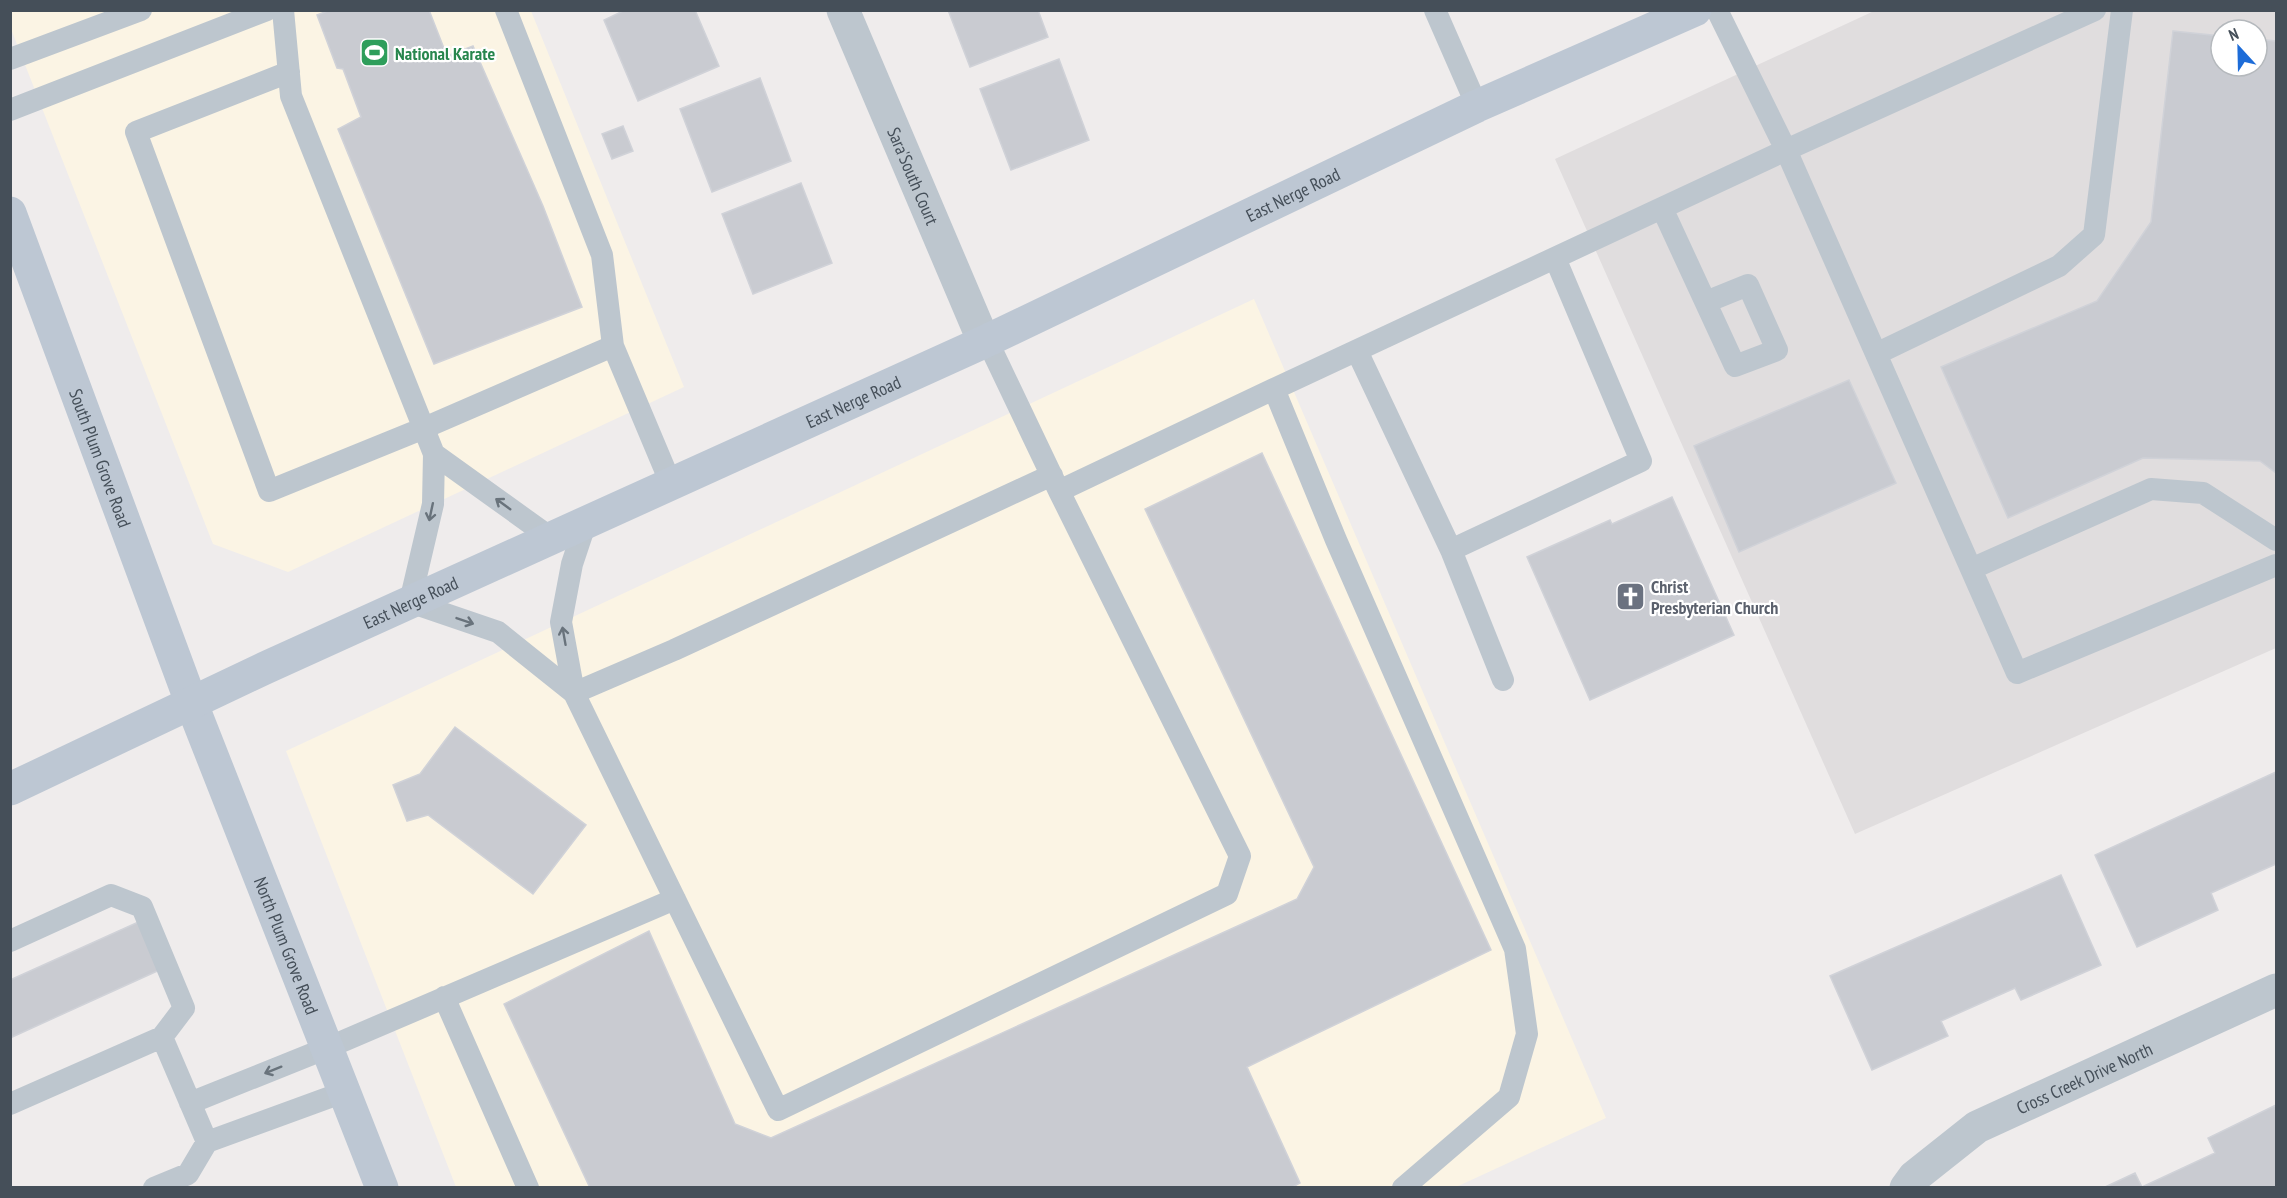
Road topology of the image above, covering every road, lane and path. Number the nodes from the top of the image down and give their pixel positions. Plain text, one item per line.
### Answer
1 (141, 10) edge
2 (267, 10) edge
3 (283, 10) edge
4 (506, 10) edge
5 (843, 10) edge
6 (1435, 10) edge
7 (1695, 10) edge
8 (1718, 10) edge
9 (2095, 10) edge
10 (2122, 10) edge
11 (10, 59) edge
12 (289, 72) junction
13 (1477, 106) junction
14 (10, 110) edge
15 (1786, 150) junction
16 (1662, 208) junction
17 (10, 213) edge
18 (1555, 258) junction
19 (1706, 302) dead end
20 (986, 341) junction
21 (614, 346) junction
22 (1357, 351) junction
23 (1876, 354) junction
24 (1274, 389) junction
25 (424, 428) junction
26 (434, 454) junction
27 (1056, 483) junction
28 (671, 484) junction
29 (586, 522) junction
30 (551, 538) junction
31 (2277, 540) edge
32 (1451, 550) junction
33 (2277, 565) edge
34 (1971, 569) junction
35 (410, 602) junction
36 (1503, 680) dead end
37 (574, 693) junction
38 (191, 702) junction
39 (10, 789) edge
40 (675, 899) junction
41 (10, 941) edge
42 (2277, 990) edge
43 (444, 998) junction
44 (162, 1037) junction
45 (327, 1048) junction
46 (344, 1092) junction
47 (190, 1103) junction
48 (10, 1104) edge
49 (207, 1142) junction
50 (154, 1188) edge
51 (382, 1188) edge
52 (528, 1188) edge
53 (1403, 1188) edge
54 (1906, 1188) edge

1 - 11 lane
2 - 14 lane
3 - 12 lane
4 - 21 lane
5 - 20 street, Sara'South Court
6 - 13 lane
7 - 13 main road, East Nerge Road
8 - 15 lane
9 - 15 lane
10 - 23 lane
12 - 25 lane
12 - 25 lane
13 - 20 main road, East Nerge Road
15 - 16 lane
15 - 23 lane
16 - 18 lane
16 - 19 lane
17 - 38 main road, South Plum Grove Road
18 - 22 lane
18 - 32 lane
20 - 27 lane
20 - 28 main road, East Nerge Road
21 - 25 lane
21 - 28 lane
22 - 24 lane
22 - 32 lane
23 - 34 lane
24 - 27 lane
24 - 53 lane
25 - 26 lane
30 -> 26 lane
26 -> 35 lane
27 - 37 lane
27 - 40 lane
28 - 29 main road, East Nerge Road
29 - 30 main road, East Nerge Road
37 -> 29 lane
30 - 35 main road, East Nerge Road
31 - 34 lane
32 - 36 lane
33 - 34 lane
35 -> 37 lane
35 - 38 main road, East Nerge Road
37 - 40 lane
38 - 39 main road, East Nerge Road
38 - 45 main road, North Plum Grove Road
40 - 43 lane
41 - 44 lane
42 - 54 street, Cross Creek Drive North
43 - 45 lane
43 - 52 lane
44 - 47 lane
44 - 48 lane
45 - 46 main road, North Plum Grove Road
45 -> 47 lane
46 - 49 lane
46 - 51 main road, North Plum Grove Road
47 - 49 lane
49 - 50 lane

